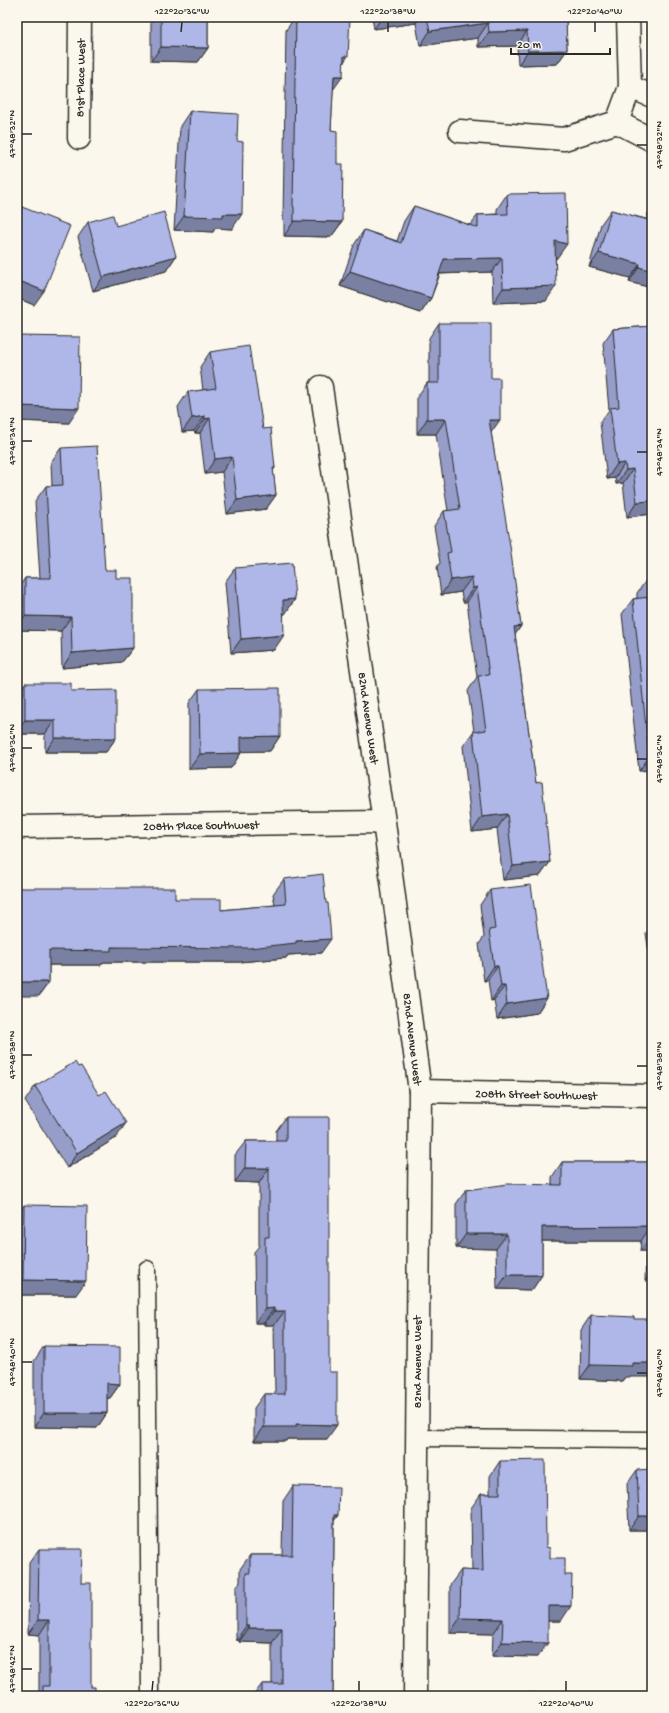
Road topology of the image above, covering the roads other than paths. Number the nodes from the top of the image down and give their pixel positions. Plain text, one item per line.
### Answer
1 (80, 17) edge
2 (628, 17) edge
3 (630, 87) junction
4 (652, 96) edge
5 (617, 122) junction
6 (460, 131) dead end
7 (79, 138) dead end
8 (652, 140) edge
9 (321, 388) dead end
10 (384, 822) junction
11 (17, 828) edge
12 (420, 1091) junction
13 (652, 1096) edge
14 (147, 1269) dead end
15 (417, 1438) junction
16 (652, 1440) edge
17 (150, 1696) edge
18 (415, 1696) edge

1 - 7 street, 81st Place West
2 - 3 street
3 - 4 street
3 - 5 street
5 - 6 street
5 - 8 street
9 - 10 street, 82nd Avenue West
10 - 11 street, 208th Place Southwest
10 - 12 street, 82nd Avenue West
12 - 13 street, 208th Street Southwest
12 - 15 street, 82nd Avenue West
14 - 17 lane
15 - 16 lane
15 - 18 street, 82nd Avenue West

